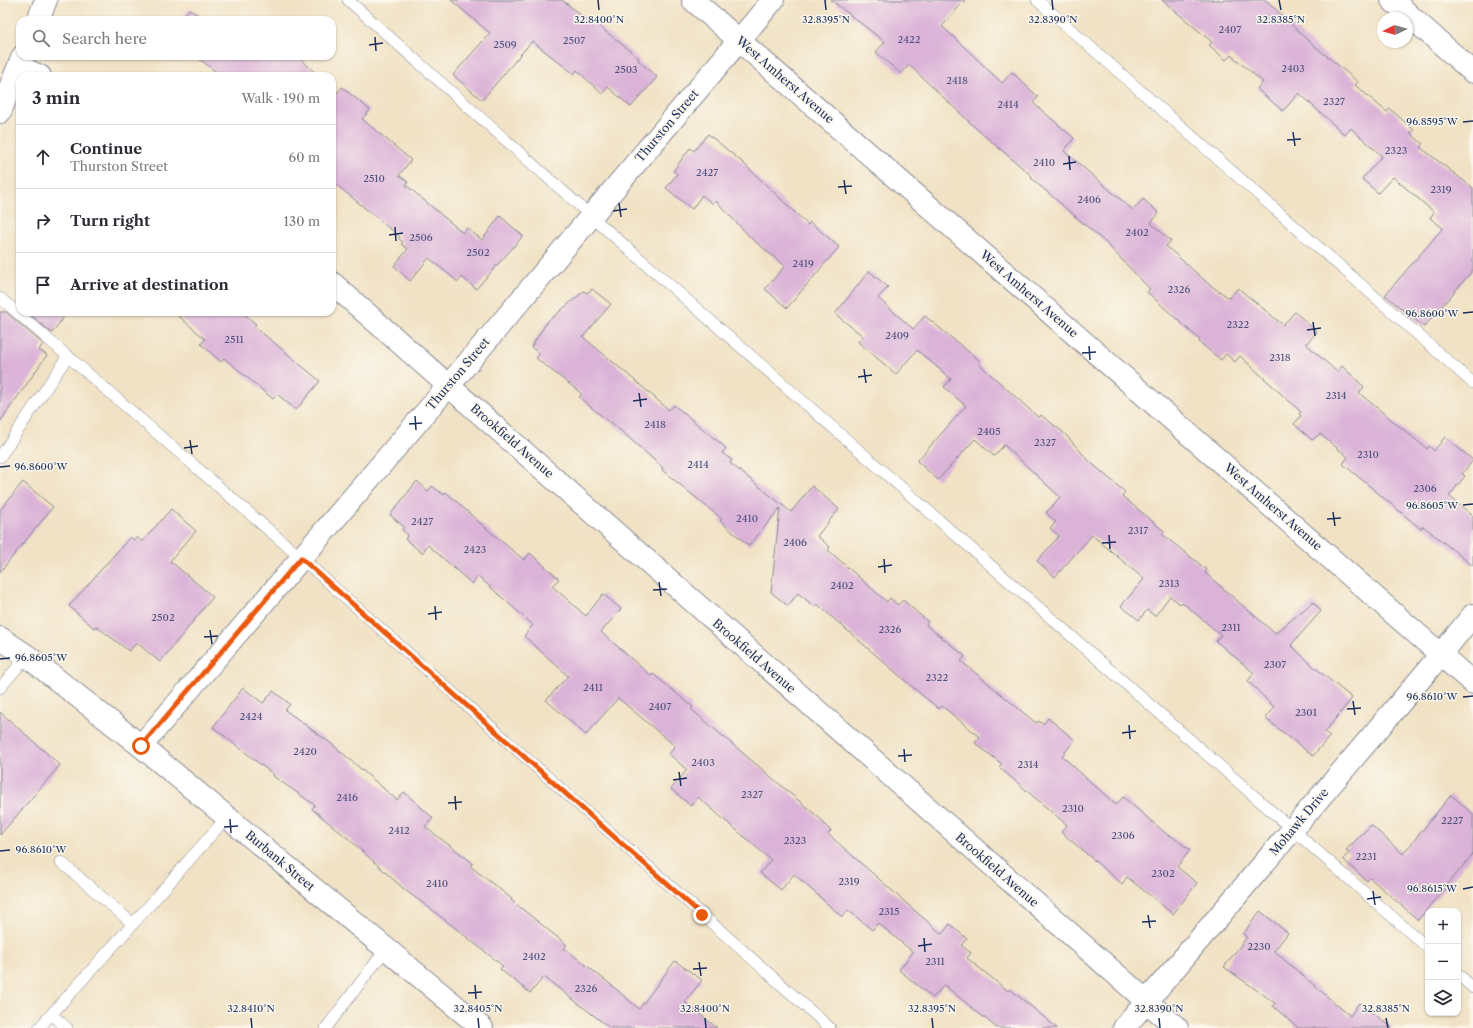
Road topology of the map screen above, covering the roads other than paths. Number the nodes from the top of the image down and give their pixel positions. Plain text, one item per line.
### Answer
1 (46, 0) edge
2 (348, 0) edge
3 (693, 0) edge
4 (773, 0) edge
5 (1037, 0) edge
6 (1392, 0) edge
7 (40, 16) edge
8 (739, 40) junction
9 (21, 62) edge
10 (17, 72) edge
11 (35, 72) edge
12 (1473, 72) edge
13 (16, 74) edge
14 (0, 112) edge
15 (591, 216) junction
16 (336, 286) edge
17 (0, 298) edge
18 (16, 312) edge
19 (21, 316) edge
20 (68, 356) junction
21 (1473, 384) edge
22 (449, 385) junction
23 (0, 457) edge
24 (301, 558) junction
25 (1473, 615) edge
26 (0, 638) edge
27 (1440, 654) junction
28 (27, 656) junction
29 (1473, 683) edge
30 (0, 688) edge
31 (141, 746) junction
32 (227, 817) junction
33 (1293, 829) junction
34 (61, 862) dead end
35 (133, 924) junction
36 (1425, 945) edge
37 (386, 949) junction
38 (1461, 977) edge
39 (1473, 988) edge
40 (1146, 1002) junction
41 (52, 1015) junction
42 (39, 1028) edge
43 (66, 1028) edge
44 (326, 1028) edge
45 (482, 1028) edge
46 (830, 1028) edge
47 (1124, 1028) edge
48 (1177, 1028) edge

1 - 7 street
2 - 15 lane
3 - 8 street, West Amherst Avenue
4 - 8 street, Thurston Street
5 - 21 lane
6 - 12 street
8 - 15 street, Thurston Street
8 - 27 street, West Amherst Avenue
9 - 10 street
9 - 11 street
13 - 14 street
15 - 22 street, Thurston Street
15 - 33 lane
16 - 22 street, Brookfield Avenue
17 - 18 lane
19 - 20 lane
20 - 23 lane
20 - 24 lane
22 - 24 street, Thurston Street
22 - 40 street, Brookfield Avenue
24 - 31 street, Thurston Street
24 - 46 lane
25 - 27 street, Mohawk Drive
26 - 28 street, Burbank Street
27 - 29 street, West Amherst Avenue
27 - 33 street, Mohawk Drive
28 - 30 lane
28 - 31 street, Burbank Street
31 - 32 street, Burbank Street
32 - 35 lane
32 - 37 street, Burbank Street
33 - 36 lane
33 - 40 street, Mohawk Drive
34 - 35 lane
35 - 41 lane
37 - 44 lane
37 - 45 street, Burbank Street
38 - 39 lane
40 - 47 street, Mohawk Drive
40 - 48 street, Brookfield Avenue
41 - 42 lane
41 - 43 lane

